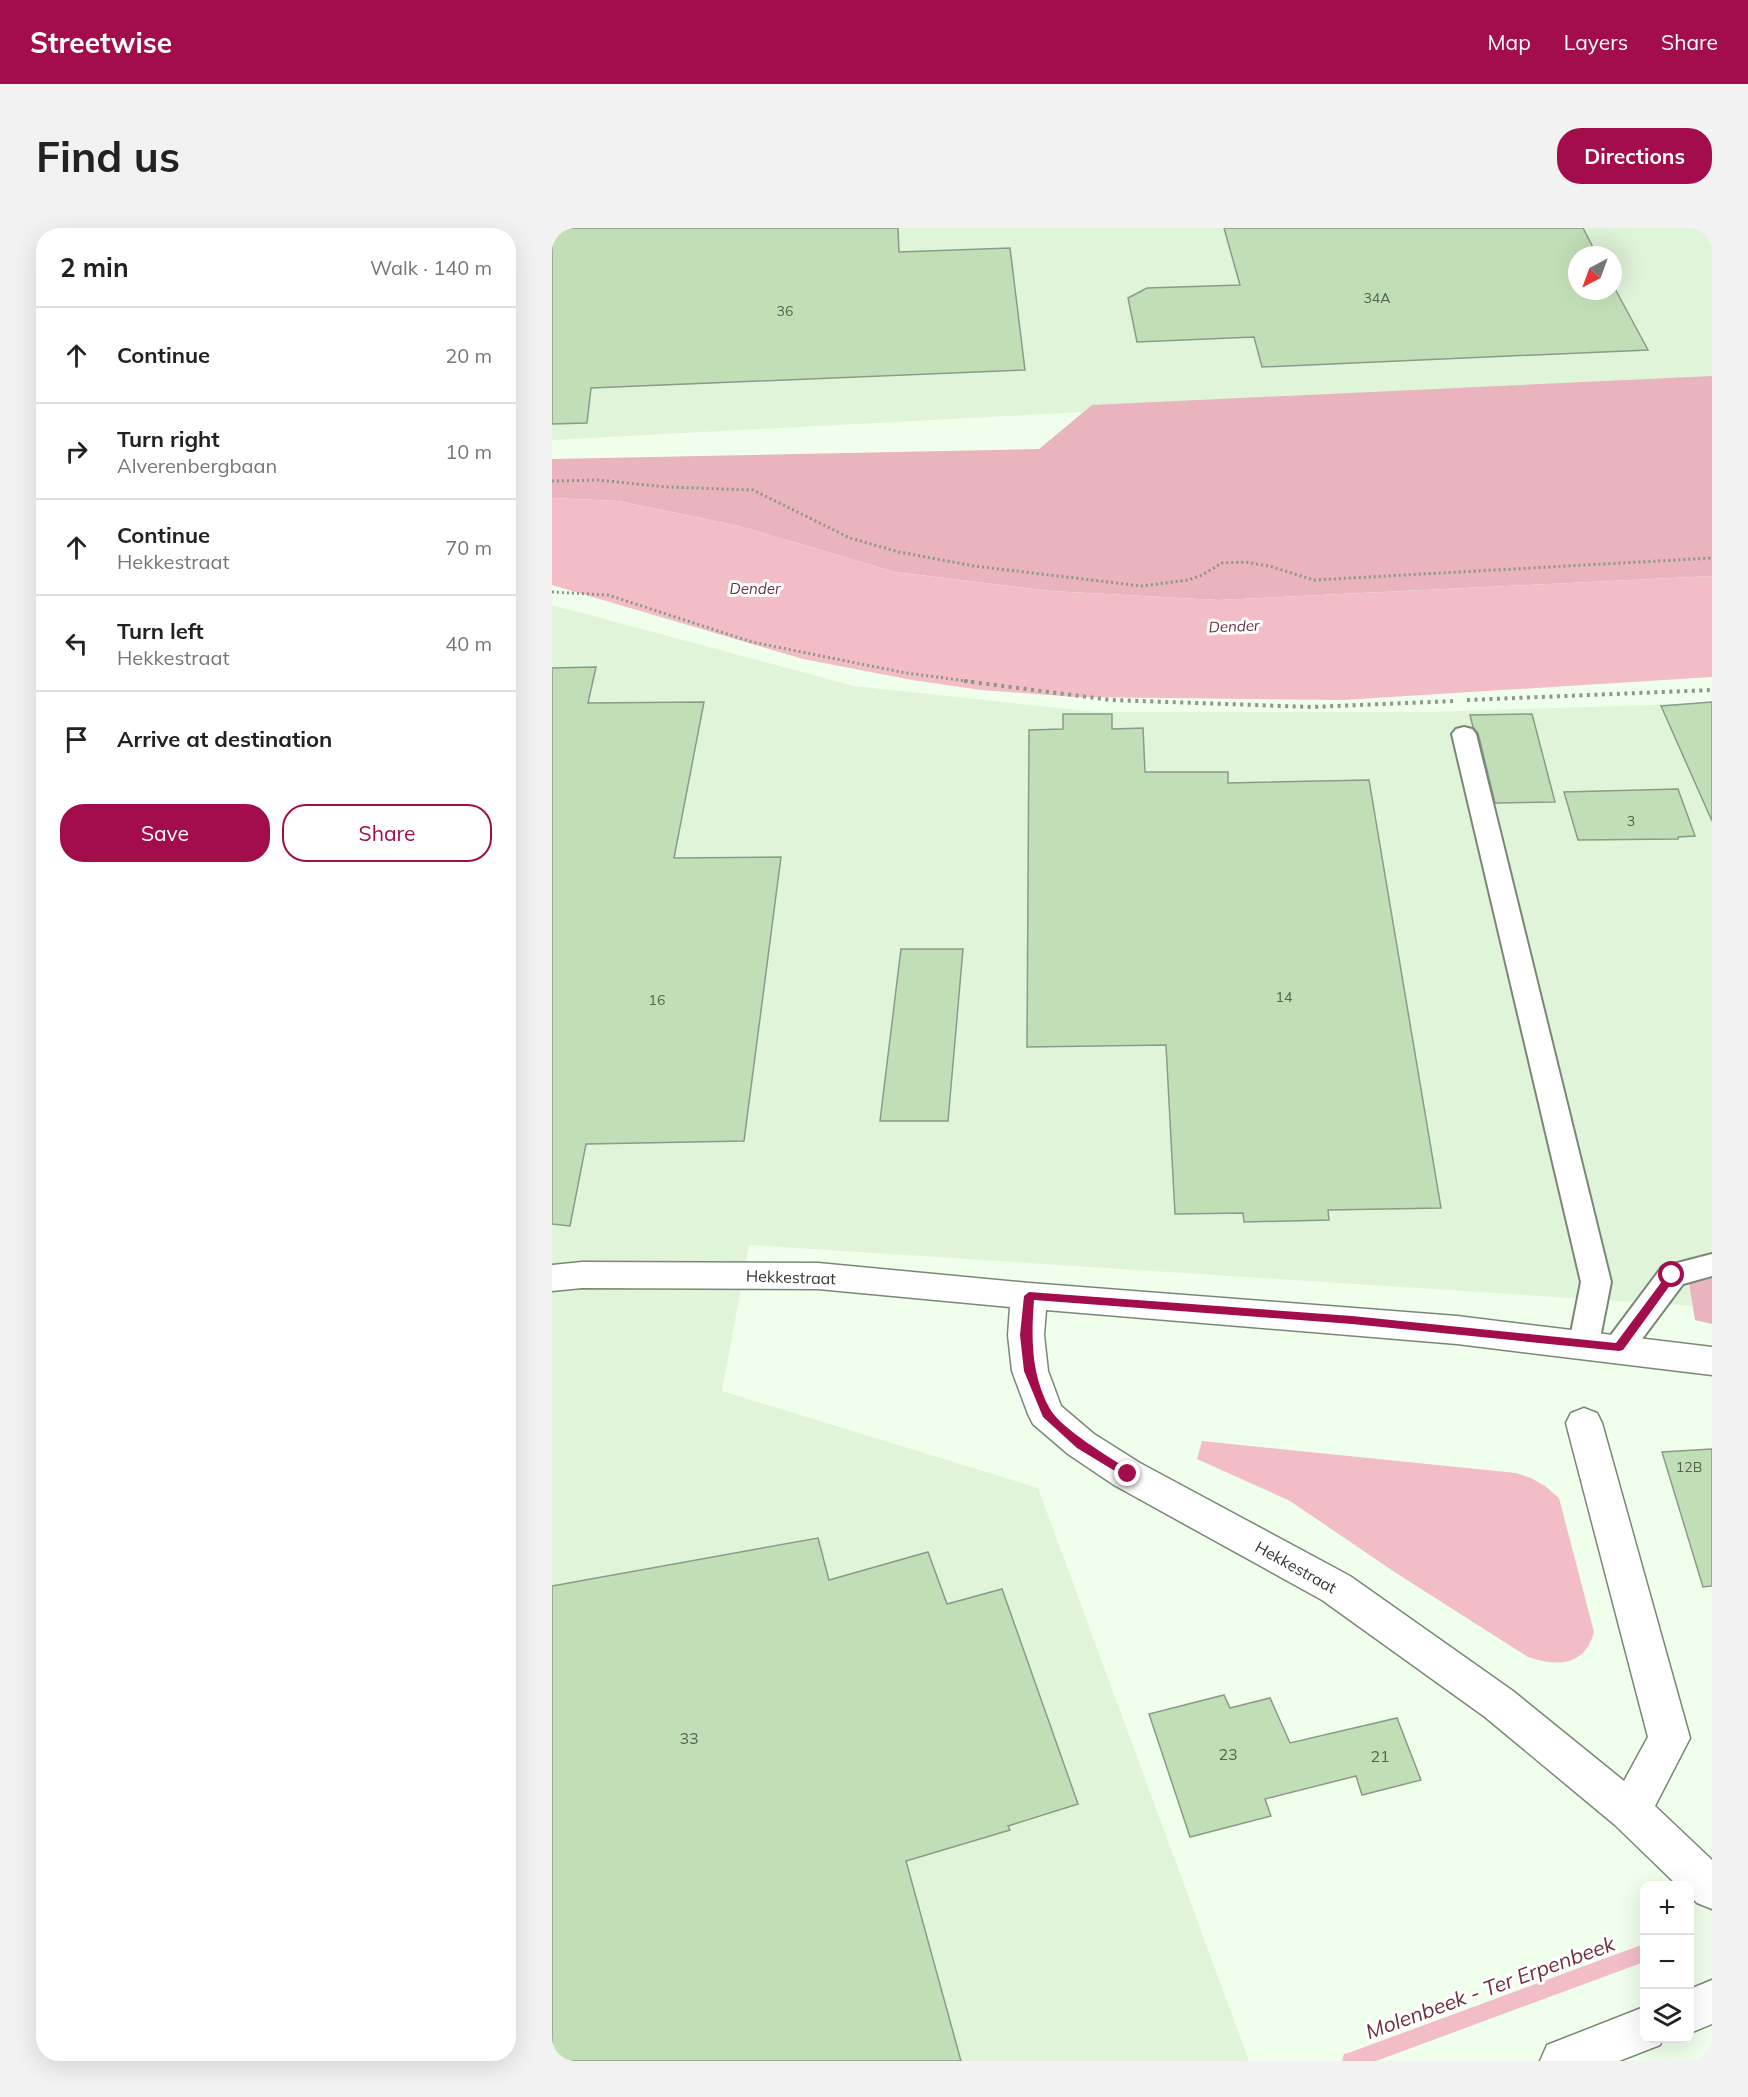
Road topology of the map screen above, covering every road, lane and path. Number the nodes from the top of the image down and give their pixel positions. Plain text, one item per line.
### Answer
1 (552, 481) edge
2 (1712, 558) edge
3 (552, 592) edge
4 (1712, 690) edge
5 (1464, 734) dead end
6 (1712, 1265) edge
7 (552, 1278) edge
8 (1029, 1296) junction
9 (1584, 1342) junction
10 (1619, 1347) junction
11 (1712, 1361) edge
12 (1584, 1423) dead end
13 (1630, 1810) junction
14 (1712, 1889) edge
15 (1712, 2002) edge
16 (1694, 2009) edge
17 (1640, 2031) edge
18 (1563, 2061) edge

1 - 2 path
3 - 4 path
5 - 9 lane
6 - 10 lane
7 - 8 street, Hekkestraat
8 - 9 street, Hekkestraat
8 - 13 street, Hekkestraat
9 - 10 street, Hekkestraat
10 - 11 street, Hekkestraat
12 - 13 street
13 - 14 street, Hekkestraat
15 - 16 street
17 - 18 street

